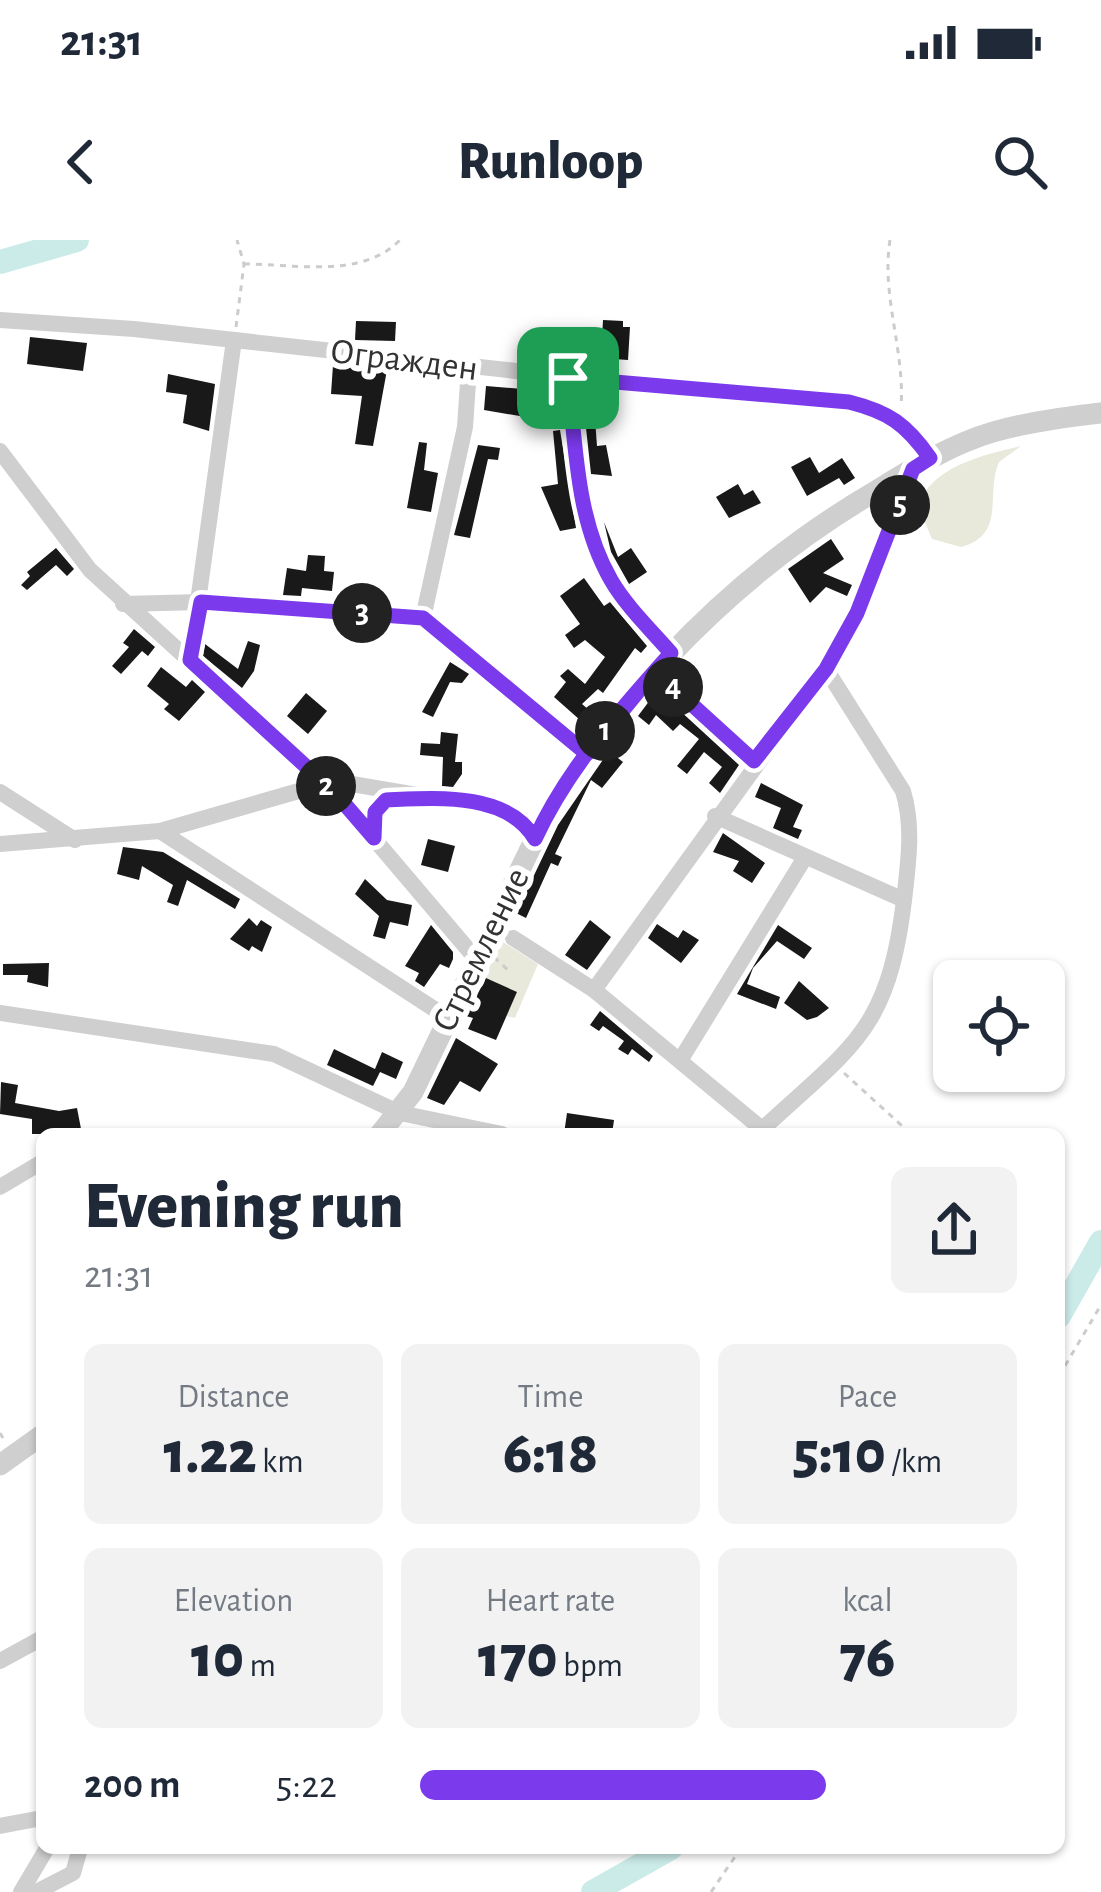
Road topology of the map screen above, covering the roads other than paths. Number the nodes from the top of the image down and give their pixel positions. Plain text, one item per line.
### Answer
1 (0, 320) edge
2 (234, 340) junction
3 (469, 368) junction
4 (568, 378) junction
5 (1101, 413) edge
6 (0, 451) edge
7 (922, 463) junction
8 (201, 602) junction
9 (123, 604) junction
10 (423, 618) junction
11 (671, 653) junction
12 (190, 660) junction
13 (826, 669) junction
14 (655, 671) junction
15 (587, 754) junction
16 (754, 761) junction
17 (309, 769) junction
18 (323, 784) junction
19 (0, 792) edge
20 (427, 795) junction
21 (715, 816) junction
22 (160, 831) junction
23 (374, 838) junction
24 (535, 839) junction
25 (76, 841) junction
26 (0, 844) edge
27 (804, 859) junction
28 (904, 900) junction
29 (514, 938) dead end
30 (477, 960) junction
31 (594, 989) junction
32 (0, 1013) edge
33 (448, 1018) junction
34 (681, 1059) junction
35 (400, 1113) junction
36 (386, 1128) edge
37 (473, 1128) edge
38 (756, 1128) edge
39 (764, 1128) edge
40 (36, 1166) edge
41 (0, 1187) edge
42 (36, 1439) edge
43 (0, 1465) edge
44 (36, 1641) edge
45 (0, 1660) edge
46 (36, 1819) edge
47 (0, 1826) edge
48 (43, 1854) edge
49 (79, 1854) edge
50 (21, 1892) edge
51 (36, 1892) edge

1 - 2 street, Огражден
2 - 3 street, Огражден
2 - 8 street
3 - 4 street, Огражден
3 - 10 street
4 - 7 street, Огражден
4 - 11 street
5 - 7 street, Стремление
6 - 9 street
7 - 11 street, Стремление
7 - 13 street
8 - 9 street
8 - 10 street
8 - 12 street
9 - 12 street
10 - 15 street
11 - 14 street, Стремление
12 - 17 street
13 - 16 street
13 - 28 street
14 - 15 street, Стремление
14 - 16 street
15 - 24 street, Стремление
16 - 21 street
17 - 18 street
17 - 20 street
18 - 22 street
18 - 23 street
19 - 25 street
20 - 23 street
20 - 24 street
21 - 27 street
21 - 31 street
22 - 25 street
22 - 33 street
23 - 30 street
24 - 30 street, Стремление
25 - 26 street
27 - 28 street
27 - 34 street
28 - 39 street
29 - 31 street
30 - 33 street, Стремление
31 - 34 street
32 - 35 street
33 - 35 street, Стремление
34 - 38 street
35 - 36 street, Стремление
35 - 37 street
40 - 41 street
42 - 43 street
44 - 45 street
46 - 47 street
48 - 50 street
49 - 51 street

